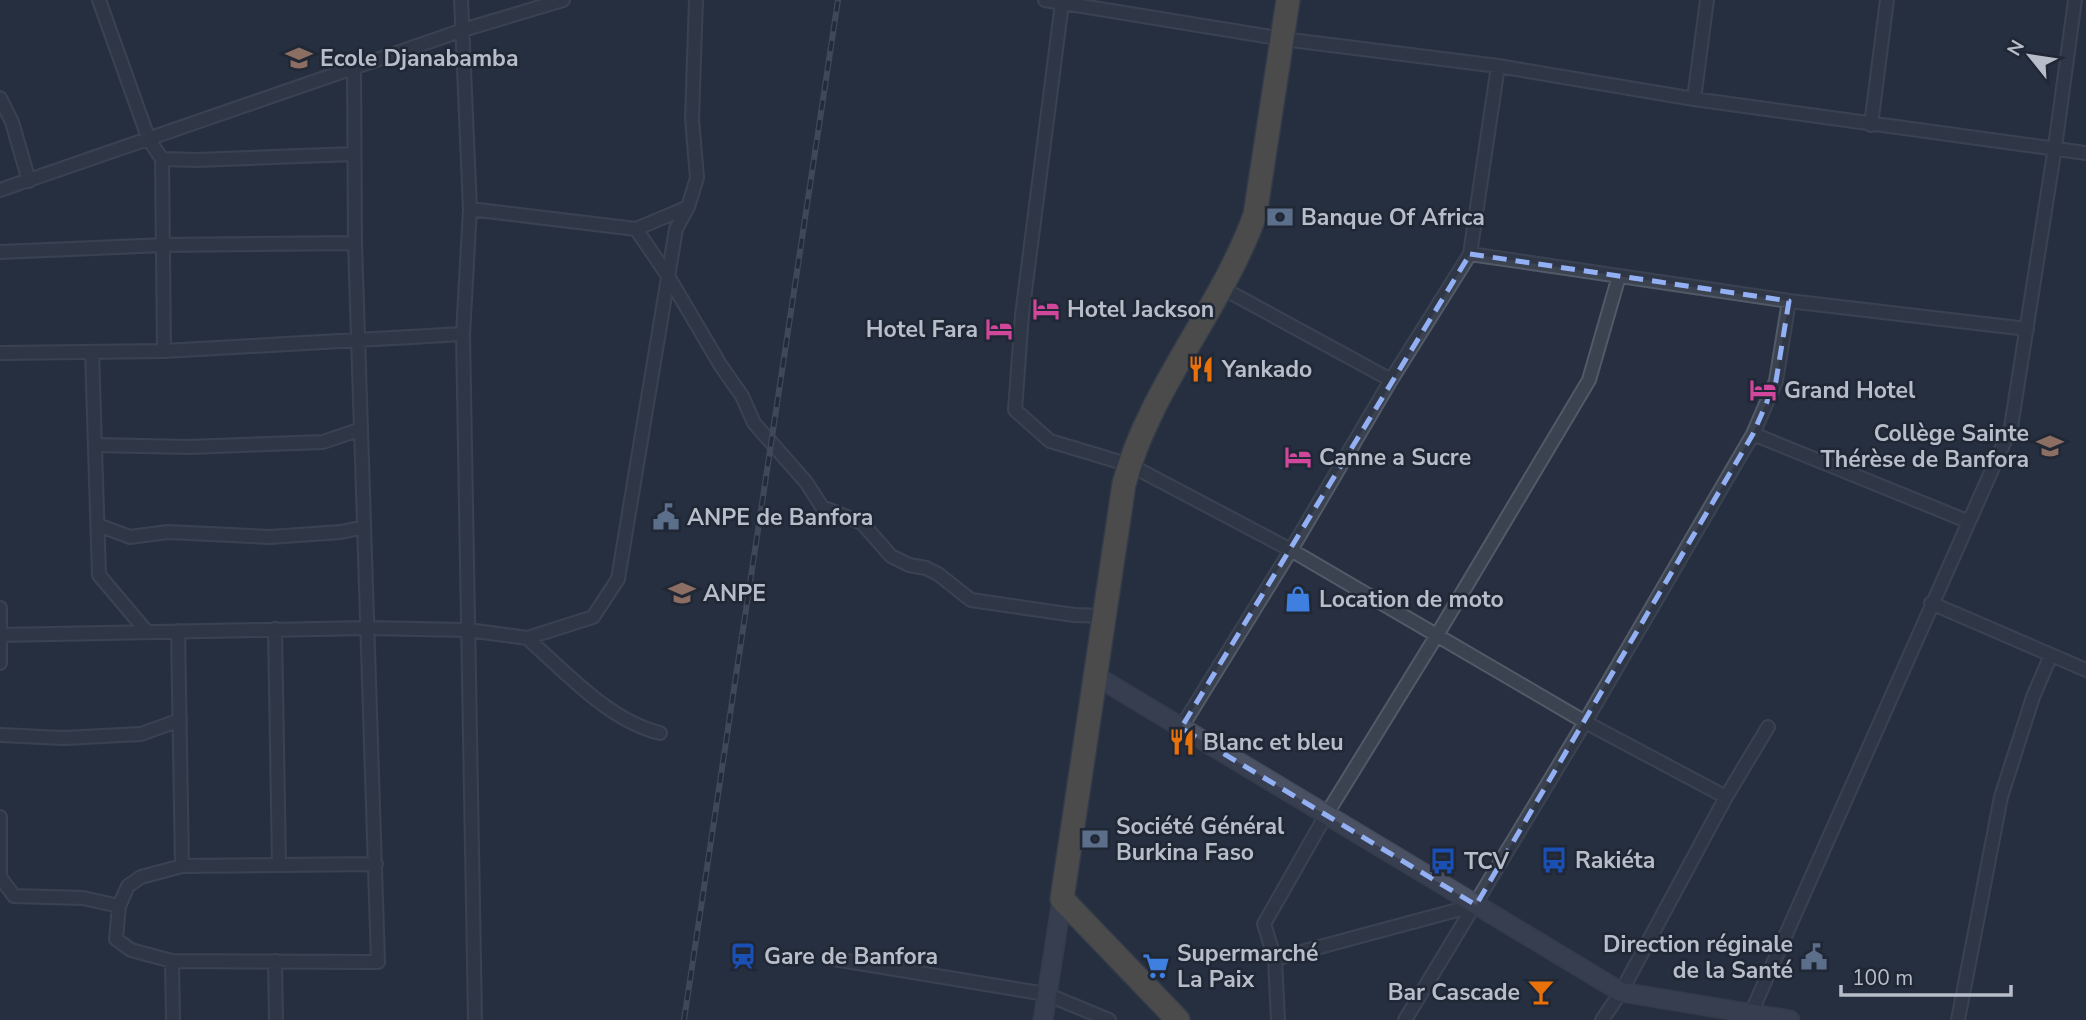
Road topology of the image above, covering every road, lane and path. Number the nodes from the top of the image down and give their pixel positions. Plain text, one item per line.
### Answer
1 (99, 0) edge
2 (461, 0) edge
3 (563, 0) edge
4 (696, 0) edge
5 (1045, 0) edge
6 (1288, 0) edge
7 (1707, 0) edge
8 (1887, 0) edge
9 (2075, 0) edge
10 (1062, 3) junction
11 (463, 30) junction
12 (1283, 39) junction
13 (1498, 66) junction
14 (355, 67) junction
15 (0, 98) edge
16 (1694, 99) junction
17 (1871, 125) junction
18 (149, 140) junction
19 (2055, 147) junction
20 (2086, 153) edge
21 (354, 154) junction
22 (162, 159) junction
23 (29, 181) junction
24 (0, 190) edge
25 (688, 207) junction
26 (470, 208) junction
27 (636, 229) junction
28 (355, 243) junction
29 (164, 245) junction
30 (0, 252) edge
31 (1470, 254) junction
32 (668, 276) junction
33 (1619, 276) junction
34 (1223, 288) junction
35 (1789, 301) junction
36 (2027, 329) junction
37 (464, 334) junction
38 (358, 341) junction
39 (164, 351) junction
40 (92, 352) junction
41 (0, 353) edge
42 (1391, 380) junction
43 (361, 429) junction
44 (1753, 434) junction
45 (96, 445) junction
46 (1130, 465) junction
47 (1967, 521) junction
48 (97, 525) junction
49 (364, 527) junction
50 (1291, 550) junction
51 (1931, 603) junction
52 (0, 608) edge
53 (1105, 616) junction
54 (367, 628) junction
55 (275, 629) junction
56 (468, 629) junction
57 (178, 631) junction
58 (147, 632) junction
59 (1, 635) edge
60 (1437, 635) junction
61 (527, 638) junction
62 (2051, 655) junction
63 (0, 663) edge
64 (2086, 670) edge
65 (1096, 676) junction
66 (180, 720) junction
67 (1585, 722) junction
68 (1768, 727) dead end
69 (1181, 728) junction
70 (660, 733) dead end
71 (0, 735) edge
72 (1726, 797) junction
73 (1326, 815) junction
74 (0, 817) edge
75 (279, 864) junction
76 (376, 864) junction
77 (182, 866) junction
78 (0, 877) edge
79 (1062, 899) junction
80 (1476, 905) junction
81 (118, 906) junction
82 (828, 958) dead end
83 (1275, 959) junction
84 (172, 961) junction
85 (275, 961) junction
86 (1621, 992) junction
87 (1046, 994) junction
88 (1750, 1016) edge
89 (173, 1020) edge
90 (276, 1020) edge
91 (475, 1020) edge
92 (1043, 1020) edge
93 (1109, 1020) edge
94 (1178, 1020) edge
95 (1278, 1020) edge
96 (1405, 1020) edge
97 (1602, 1020) edge
98 (1790, 1020) edge
99 (1958, 1020) edge

1 - 18 street
2 - 11 street
3 - 11 street
4 - 25 street
5 - 10 street
6 - 12 highway
7 - 16 street
8 - 17 street
9 - 19 street
10 - 12 street
10 - 46 street
11 - 14 street
11 - 26 street
12 - 13 street
12 - 34 highway
13 - 16 street
13 - 31 street
14 - 18 street
14 - 21 street
15 - 23 street
16 - 17 street
17 - 19 street
18 - 22 street
18 - 23 street
19 - 20 street
19 - 36 street
21 - 22 street
21 - 28 street
22 - 29 street
23 - 24 street
25 - 27 street
25 - 32 street
26 - 27 street
26 - 37 street
27 - 32 street
28 - 29 street
28 - 38 street
29 - 30 street
29 - 39 street
31 - 33 street
31 - 42 street
32 - 53 street
32 - 61 street
33 - 35 street
33 - 60 street
34 - 42 street
34 - 46 highway
35 - 36 street
35 - 44 street
36 - 47 street
37 - 38 street
37 - 56 street
38 - 39 street
38 - 43 street
39 - 40 street
40 - 41 street
40 - 45 street
42 - 50 street
43 - 45 street
43 - 49 street
44 - 47 street
44 - 67 street
45 - 48 street
46 - 50 street
46 - 53 highway
47 - 51 street
48 - 49 street
48 - 58 street
49 - 54 street
50 - 60 street
50 - 69 street
51 - 62 street
51 - 88 street
52 - 59 street
53 - 65 highway
54 - 55 street
54 - 56 street
54 - 76 street
55 - 57 street
55 - 75 street
56 - 61 street
56 - 91 street
57 - 58 street
57 - 66 street
58 - 59 street
59 - 63 street
60 - 67 street
60 - 73 street
61 - 70 street
62 - 64 street
62 - 99 street
65 - 69 main road
65 - 79 highway
66 - 71 street
66 - 77 street
67 - 72 street
67 - 80 street
68 - 72 street
69 - 73 main road
72 - 86 street
73 - 80 main road
73 - 83 street
74 - 78 street
75 - 76 street
75 - 77 street
76 - 85 street
77 - 81 street
78 - 81 street
79 - 87 main road
79 - 94 highway
80 - 83 street
80 - 86 main road
80 - 96 street
81 - 84 street
82 - 87 street
83 - 95 street
84 - 85 street
84 - 89 street
85 - 90 street
86 - 88 main road
86 - 97 street
87 - 92 main road
87 - 93 street
88 - 98 main road

